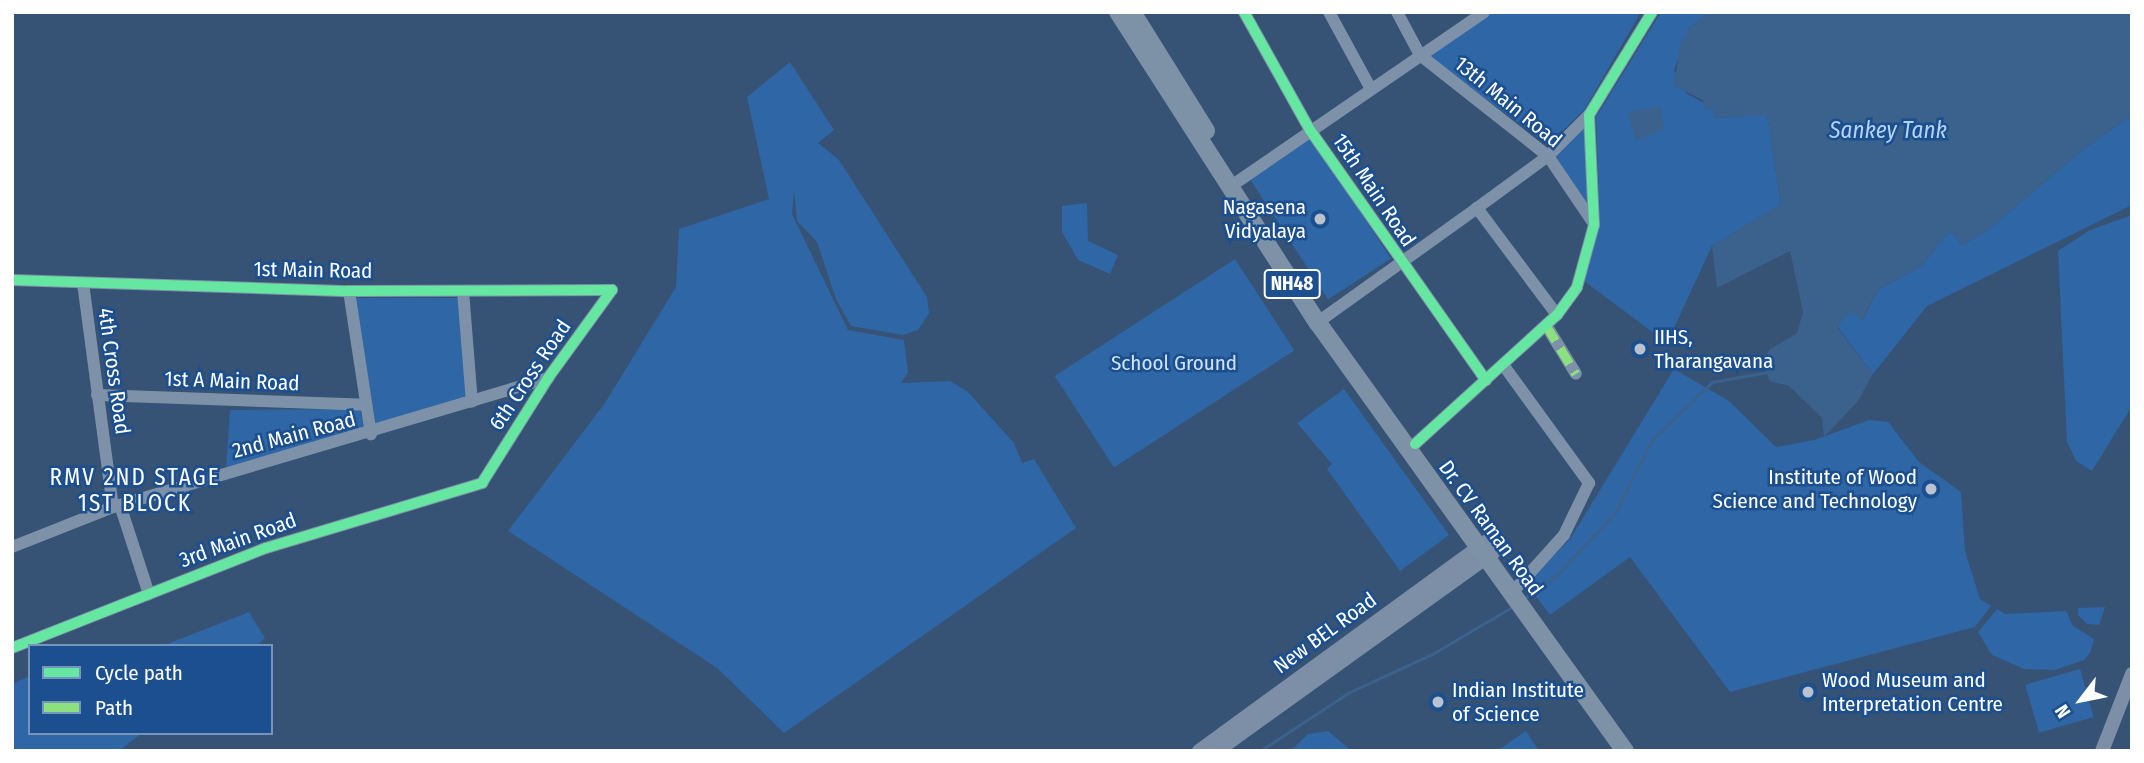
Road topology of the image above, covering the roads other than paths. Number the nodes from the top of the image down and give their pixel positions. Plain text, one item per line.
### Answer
1 (1118, 12) edge
2 (1132, 12) edge
3 (1244, 12) edge
4 (1329, 12) edge
5 (1397, 12) edge
6 (1484, 12) edge
7 (1652, 12) edge
8 (1420, 55) junction
9 (1371, 89) junction
10 (1590, 115) junction
11 (1310, 130) junction
12 (1548, 156) junction
13 (1237, 181) junction
14 (1477, 208) junction
15 (1594, 225) junction
16 (1401, 264) junction
17 (12, 280) edge
18 (83, 283) junction
19 (612, 289) joint
20 (463, 290) junction
21 (349, 291) junction
22 (1557, 315) junction
23 (1325, 317) junction
24 (1546, 325) junction
25 (1504, 366) junction
26 (1576, 373) dead end
27 (548, 378) junction
28 (1486, 380) junction
29 (97, 395) junction
30 (472, 402) junction
31 (366, 405) junction
32 (371, 434) junction
33 (1419, 440) junction
34 (482, 483) joint
35 (116, 506) junction
36 (12, 547) edge
37 (1485, 551) junction
38 (149, 594) junction
39 (1520, 597) junction
40 (12, 648) edge
41 (2132, 674) edge
42 (2132, 691) edge
43 (1199, 751) edge
44 (1217, 751) edge
45 (1625, 751) edge
46 (1636, 751) edge
47 (2102, 751) edge
48 (2109, 751) edge

1 - 37 highway, Dr. CV Raman Road / NH48
2 - 13 highway, Dr. CV Raman Road / NH48
3 - 11 street, 15th Main Road
4 - 9 street
5 - 8 street, 13th Main Road
6 - 8 street
7 - 10 street
8 - 9 street
8 - 12 street, 13th Main Road
9 - 11 street
10 - 12 street
10 - 15 street
11 - 13 street
11 - 16 street, 15th Main Road
12 - 14 street
12 - 15 street, 13th Main Road
13 - 23 highway, Dr. CV Raman Road / NH48
14 - 16 street
14 - 22 street
15 - 22 street
16 - 23 street
16 - 28 street, 15th Main Road
17 - 18 street, 1st Main Road
18 - 21 street, 1st Main Road
18 - 29 street, 4th Cross Road
19 - 20 street, 1st Main Road
19 - 27 street, 6th Cross Road
20 - 21 street, 1st Main Road
20 - 30 street
21 - 31 street
22 - 24 street
23 - 33 highway, Dr. CV Raman Road / NH48
24 - 25 street
24 - 26 street
25 - 28 street
25 - 39 street
27 - 30 street, 2nd Main Road
27 - 34 street, 6th Cross Road
28 - 33 street
29 - 31 street, 1st A Main Road
29 - 35 street, 4th Cross Road
30 - 32 street, 2nd Main Road
31 - 32 street
32 - 35 street, 2nd Main Road
33 - 37 highway, Dr. CV Raman Road / NH48
34 - 38 street, 3rd Main Road
35 - 36 street, 2nd Main Road
35 - 38 street, 4th Cross Road
37 - 39 highway, Dr. CV Raman Road / NH48
37 - 43 main road, New BEL Road
37 - 44 main road, New BEL Road
38 - 40 street, 3rd Main Road
39 - 45 highway, Dr. CV Raman Road / NH48
39 - 46 highway, Dr. CV Raman Road / NH48
41 - 47 main road
42 - 48 main road

